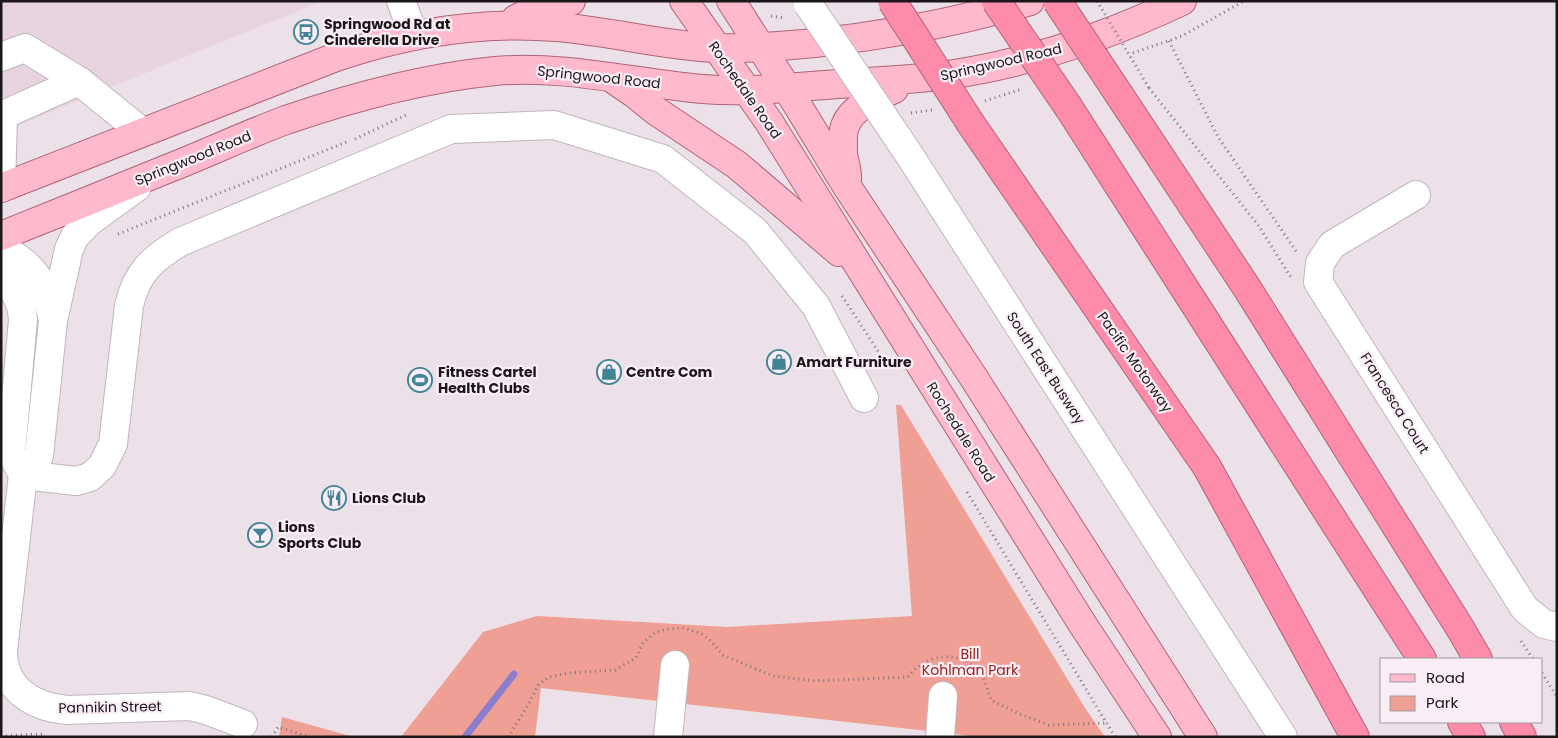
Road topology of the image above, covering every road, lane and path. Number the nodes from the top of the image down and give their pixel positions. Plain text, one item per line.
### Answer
1 (401, 1) edge
2 (571, 1) edge
3 (684, 1) edge
4 (731, 1) edge
5 (892, 1) edge
6 (996, 1) edge
7 (1030, 1) edge
8 (1057, 1) edge
9 (1096, 1) edge
10 (1182, 1) edge
11 (807, 3) edge
12 (498, 26) junction
13 (414, 36) junction
14 (1168, 41) dead end
15 (716, 48) junction
16 (761, 48) junction
17 (1, 57) edge
18 (951, 75) junction
19 (609, 76) junction
20 (79, 81) junction
21 (787, 88) junction
22 (1149, 88) dead end
23 (746, 90) junction
24 (2, 114) edge
25 (142, 132) junction
26 (157, 174) junction
27 (846, 185) junction
28 (1, 188) edge
29 (1416, 195) dead end
30 (1, 236) edge
31 (1, 248) edge
32 (1320, 263) junction
33 (859, 269) junction
34 (1, 277) edge
35 (838, 291) dead end
36 (53, 321) junction
37 (892, 372) dead end
38 (864, 398) dead end
39 (23, 475) junction
40 (966, 490) dead end
41 (1557, 628) edge
42 (1421, 658) edge
43 (1477, 658) edge
44 (675, 665) dead end
45 (1543, 675) edge
46 (9, 690) edge
47 (943, 696) dead end
48 (1557, 697) edge
49 (1106, 723) junction
50 (1463, 723) edge
51 (1515, 723) edge
52 (243, 724) dead end
53 (272, 737) edge
54 (310, 737) edge
55 (508, 737) edge
56 (668, 737) edge
57 (940, 737) edge
58 (1115, 737) edge
59 (1157, 737) edge
60 (1203, 737) edge
61 (1283, 737) edge
62 (1355, 737) edge
63 (1471, 737) edge
64 (1522, 737) edge

1 - 13 street
2 - 12 main road
3 - 15 main road, Rochedale Road
4 - 16 main road
5 - 62 highway, Pacific Motorway, bridge
6 - 42 highway, bridge
7 - 16 main road
8 - 43 highway, bridge
9 - 22 path, bridge
10 - 18 main road, Springwood Road
11 - 61 street, South East Busway, bridge
12 - 13 main road
12 - 15 main road
13 - 25 main road
14 - 32 path
15 - 16 main road
15 - 23 main road, Rochedale Road
16 - 21 main road
17 - 20 street
18 - 21 main road, Springwood Road
18 - 27 main road
19 - 23 main road, Springwood Road
19 - 26 main road, Springwood Road
19 - 33 main road
20 - 24 street
20 - 25 street
21 - 23 main road, Springwood Road
21 - 27 main road
23 - 33 main road, Rochedale Road
24 - 28 street
25 - 28 main road
26 - 30 main road, Springwood Road
26 - 36 street
27 - 60 main road
29 - 32 street
31 - 36 street
32 - 41 street, Francesca Court
33 - 59 main road, Rochedale Road
34 - 39 street
35 - 37 path
36 - 39 street
38 - 39 street
39 - 46 street, Pannikin Street
40 - 49 path
44 - 56 street
45 - 48 path
46 - 52 street, Pannikin Street
47 - 57 street
49 - 55 path
49 - 58 path
50 - 63 highway
51 - 64 highway
53 - 54 path

